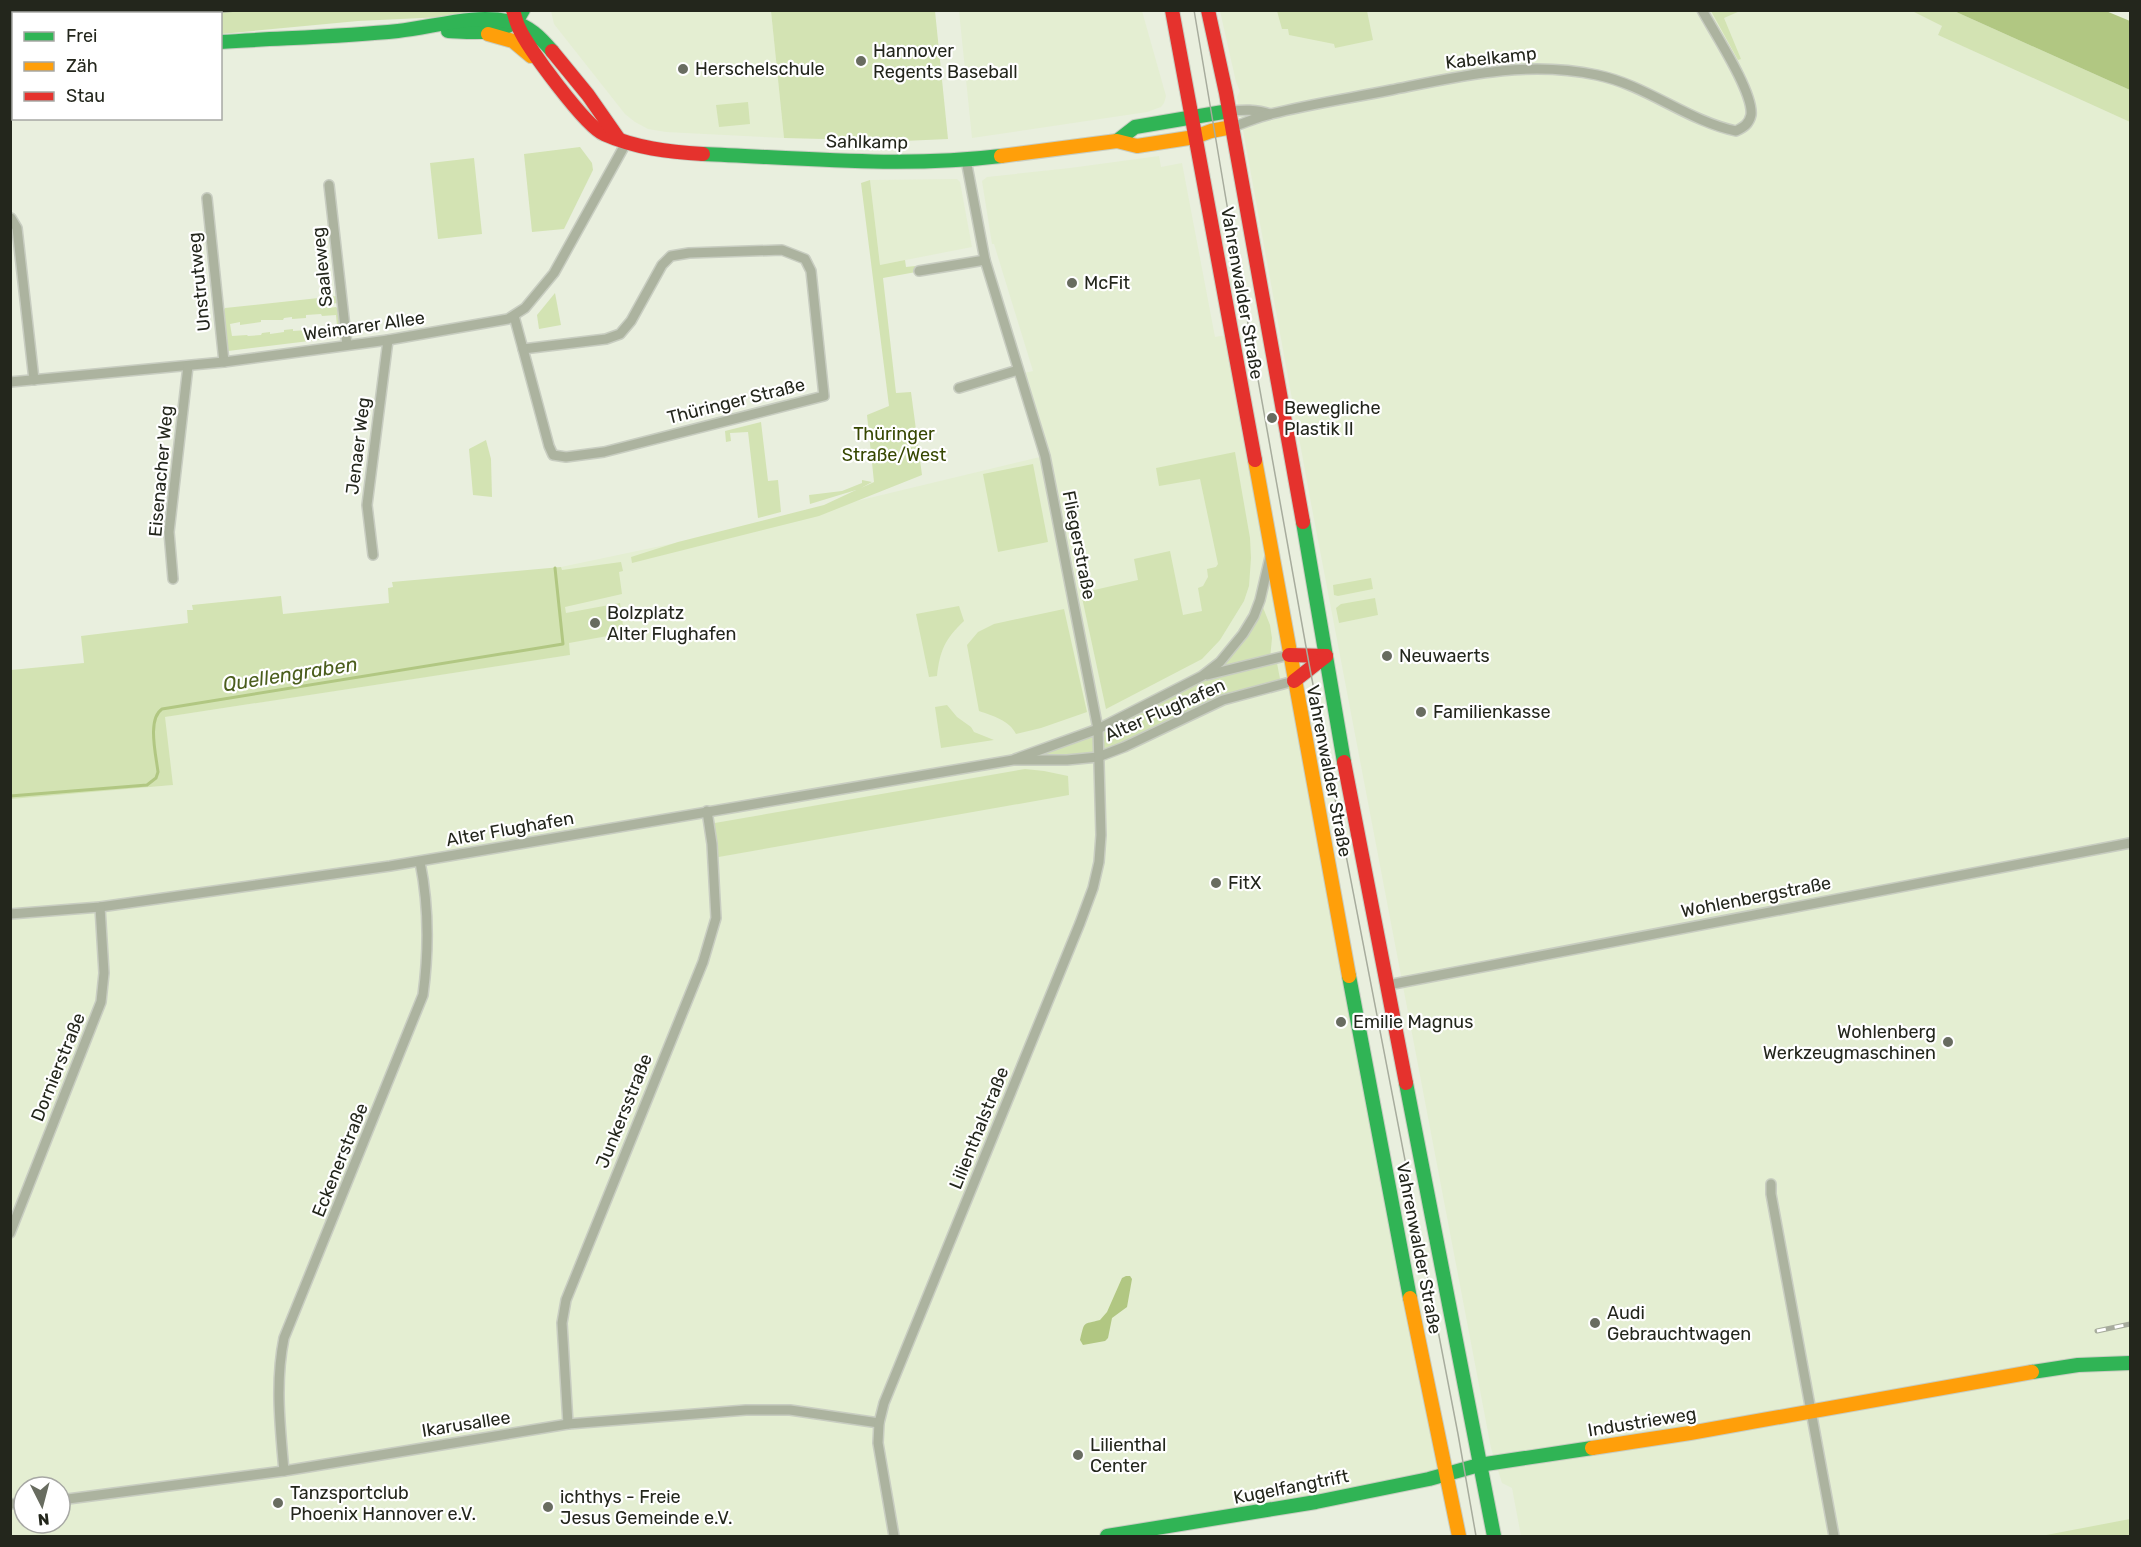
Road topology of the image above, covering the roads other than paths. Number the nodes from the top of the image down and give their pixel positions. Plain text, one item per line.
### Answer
1 (496, 10) edge
2 (523, 10) edge
3 (529, 10) edge
4 (1172, 10) edge
5 (1208, 10) edge
6 (1702, 10) edge
7 (514, 17) edge
8 (477, 26) junction
9 (541, 38) junction
10 (222, 42) edge
11 (543, 65) junction
12 (1229, 111) junction
13 (1270, 114) junction
14 (1192, 117) junction
15 (1232, 127) junction
16 (1195, 137) junction
17 (622, 140) junction
18 (1117, 141) junction
19 (966, 160) junction
20 (329, 185) dead end
21 (207, 198) dead end
22 (11, 218) edge
23 (985, 260) junction
24 (919, 271) dead end
25 (514, 316) junction
26 (388, 340) junction
27 (347, 345) junction
28 (523, 349) junction
29 (224, 362) junction
30 (188, 366) junction
31 (1018, 370) junction
32 (34, 380) junction
33 (10, 382) edge
34 (959, 387) dead end
35 (373, 555) dead end
36 (1270, 556) junction
37 (173, 579) dead end
38 (1289, 654) junction
39 (1326, 656) junction
40 (1202, 676) junction
41 (1294, 681) junction
42 (1098, 729) junction
43 (1098, 757) junction
44 (1013, 760) junction
45 (707, 811) junction
46 (2130, 843) edge
47 (420, 862) junction
48 (100, 907) junction
49 (10, 914) edge
50 (1388, 985) junction
51 (1772, 1184) dead end
52 (10, 1233) edge
53 (2130, 1363) edge
54 (1810, 1412) junction
55 (879, 1423) junction
56 (568, 1424) junction
57 (1479, 1465) junction
58 (284, 1471) junction
59 (1445, 1475) junction
60 (72, 1498) edge
61 (894, 1536) edge
62 (1107, 1536) edge
63 (1458, 1536) edge
64 (1494, 1536) edge
65 (1834, 1536) edge

1 - 8 main road
2 - 7 main road
3 - 9 main road
4 - 14 main road, Vahrenwalder Straße
5 - 12 main road, Vahrenwalder Straße
6 - 13 street, Kabelkamp
7 - 8 main road, Sahlkamp
7 - 9 main road
7 - 11 main road, Sahlkamp
8 - 10 main road, Sahlkamp
8 - 11 main road, Sahlkamp
9 - 17 main road
11 - 17 main road, Sahlkamp
12 - 13 street, Kabelkamp
12 - 14 main road, Sahlkamp
12 - 15 main road, Vahrenwalder Straße
13 - 15 street, Kabelkamp
14 - 16 main road, Vahrenwalder Straße
14 - 18 main road, Sahlkamp
15 - 16 main road, Sahlkamp
15 - 39 main road, Vahrenwalder Straße
16 - 18 main road, Sahlkamp
16 - 36 main road, Vahrenwalder Straße
17 - 19 main road, Sahlkamp
17 - 25 street, Weimarer Allee
18 - 19 main road, Sahlkamp
19 - 23 street, Fliegerstraße
20 - 27 street, Saaleweg
21 - 29 street, Unstrutweg
22 - 32 street
23 - 24 street
23 - 31 street, Fliegerstraße
25 - 26 street, Weimarer Allee
25 - 28 street, Thüringer Straße
26 - 27 street, Weimarer Allee
26 - 35 street, Jenaer Weg
27 - 29 street, Weimarer Allee
28 - 28 street, Thüringer Straße
29 - 30 street, Weimarer Allee
30 - 32 street, Weimarer Allee
30 - 37 street, Eisenacher Weg
31 - 34 street
31 - 42 street, Fliegerstraße
32 - 33 street, Weimarer Allee
36 - 38 main road, Vahrenwalder Straße
36 - 40 street, Alter Flughafen
38 - 39 main road
38 - 40 street, Alter Flughafen
38 - 41 main road, Vahrenwalder Straße
39 - 41 main road
39 - 50 main road, Vahrenwalder Straße
40 - 42 street, Alter Flughafen
41 - 43 street, Alter Flughafen
41 - 59 main road, Vahrenwalder Straße
42 - 43 street, Lilienthalstraße
42 - 44 street, Alter Flughafen
43 - 44 street, Alter Flughafen
43 - 55 street, Lilienthalstraße
44 - 45 street, Alter Flughafen
45 - 47 street, Alter Flughafen
45 - 56 street, Junkersstraße
46 - 50 street, Wohlenbergstraße
47 - 48 street, Alter Flughafen
47 - 58 street, Eckenerstraße
48 - 49 street, Alter Flughafen
48 - 52 street, Dornierstraße
50 - 57 main road, Vahrenwalder Straße
51 - 54 street
53 - 54 main road, Industrieweg
54 - 57 main road, Industrieweg
54 - 65 street
55 - 56 street, Ikarusallee
55 - 61 street, Lilienthalstraße
56 - 58 street, Ikarusallee
57 - 59 main road, Kugelfangtrift
57 - 64 main road, Vahrenwalder Straße
58 - 60 street, Ikarusallee
59 - 62 main road, Kugelfangtrift
59 - 63 main road, Vahrenwalder Straße

